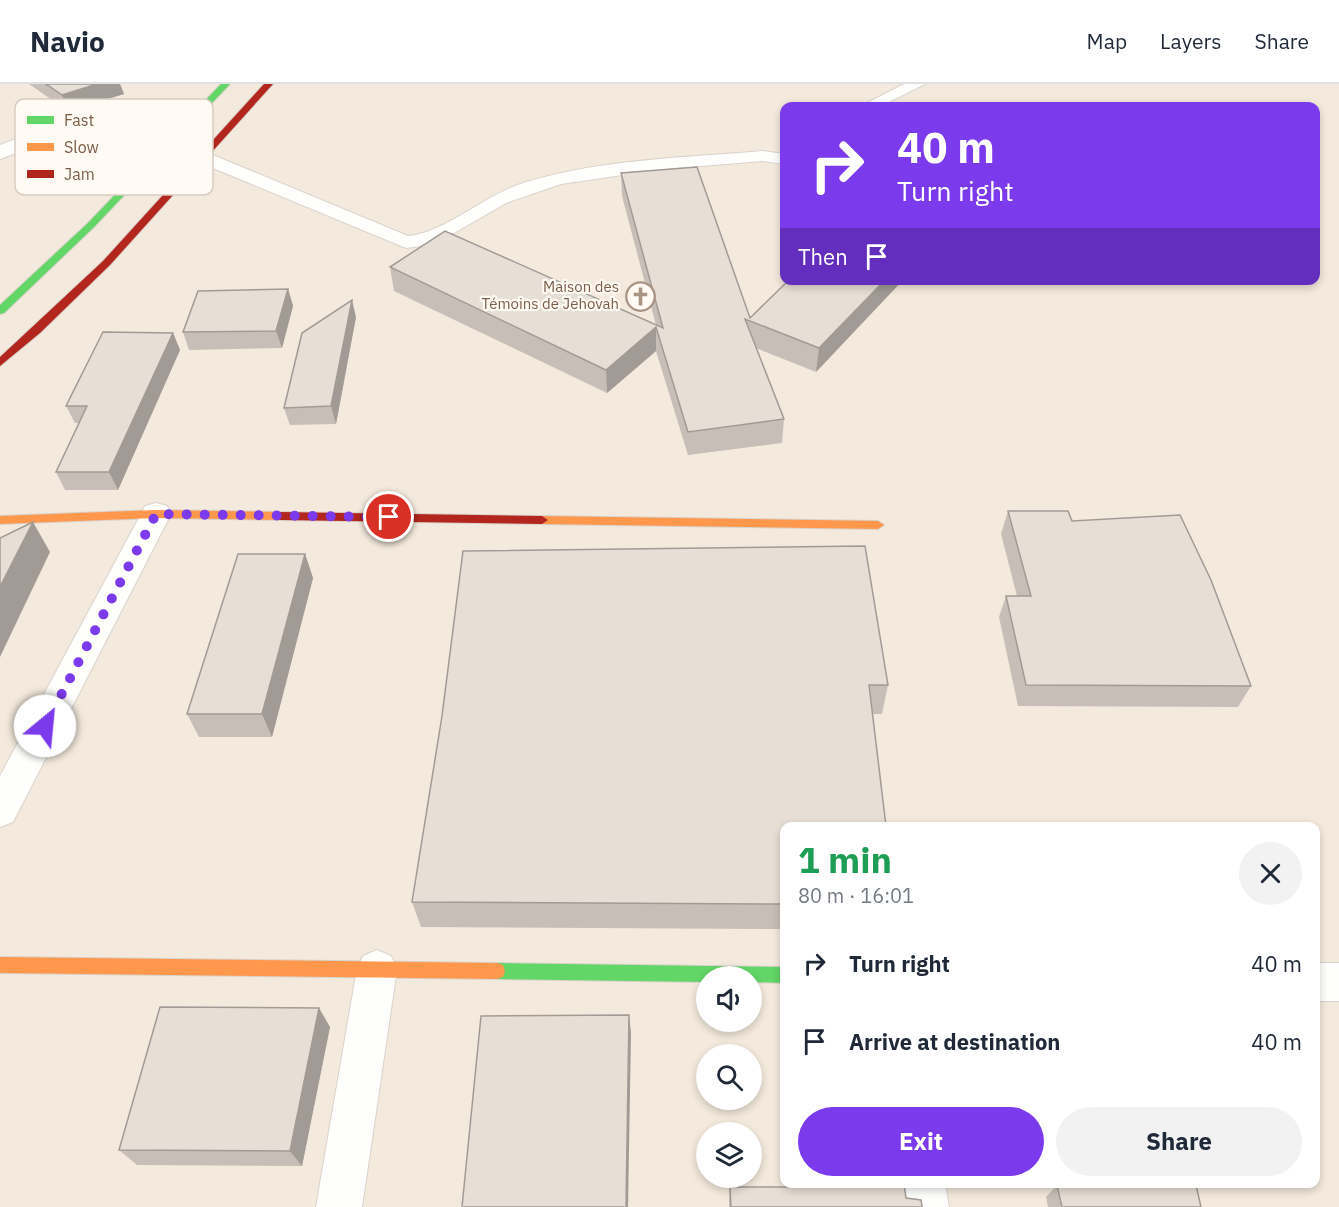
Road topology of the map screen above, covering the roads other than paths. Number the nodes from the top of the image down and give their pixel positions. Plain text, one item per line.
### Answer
1 (226, 84) edge
2 (269, 84) edge
3 (917, 84) edge
4 (212, 99) edge
5 (878, 102) edge
6 (213, 144) edge
7 (780, 148) edge
8 (763, 156) junction
9 (780, 158) edge
10 (213, 162) edge
11 (120, 195) edge
12 (168, 195) edge
13 (0, 311) edge
14 (0, 363) edge
15 (156, 514) junction
16 (0, 520) edge
17 (878, 525) dead end
18 (0, 811) edge
19 (0, 965) edge
20 (377, 969) junction
21 (780, 975) edge
22 (1320, 982) edge
23 (1339, 982) edge
24 (924, 1188) edge
25 (339, 1207) edge
26 (926, 1207) edge

1 - 4 street
2 - 6 street
3 - 5 lane
7 - 8 lane
8 - 9 lane
8 - 10 lane
11 - 13 street
12 - 14 street
15 - 16 street
15 - 17 street
15 - 18 street
19 - 20 street
20 - 21 street
20 - 25 street
22 - 23 street
24 - 26 street

